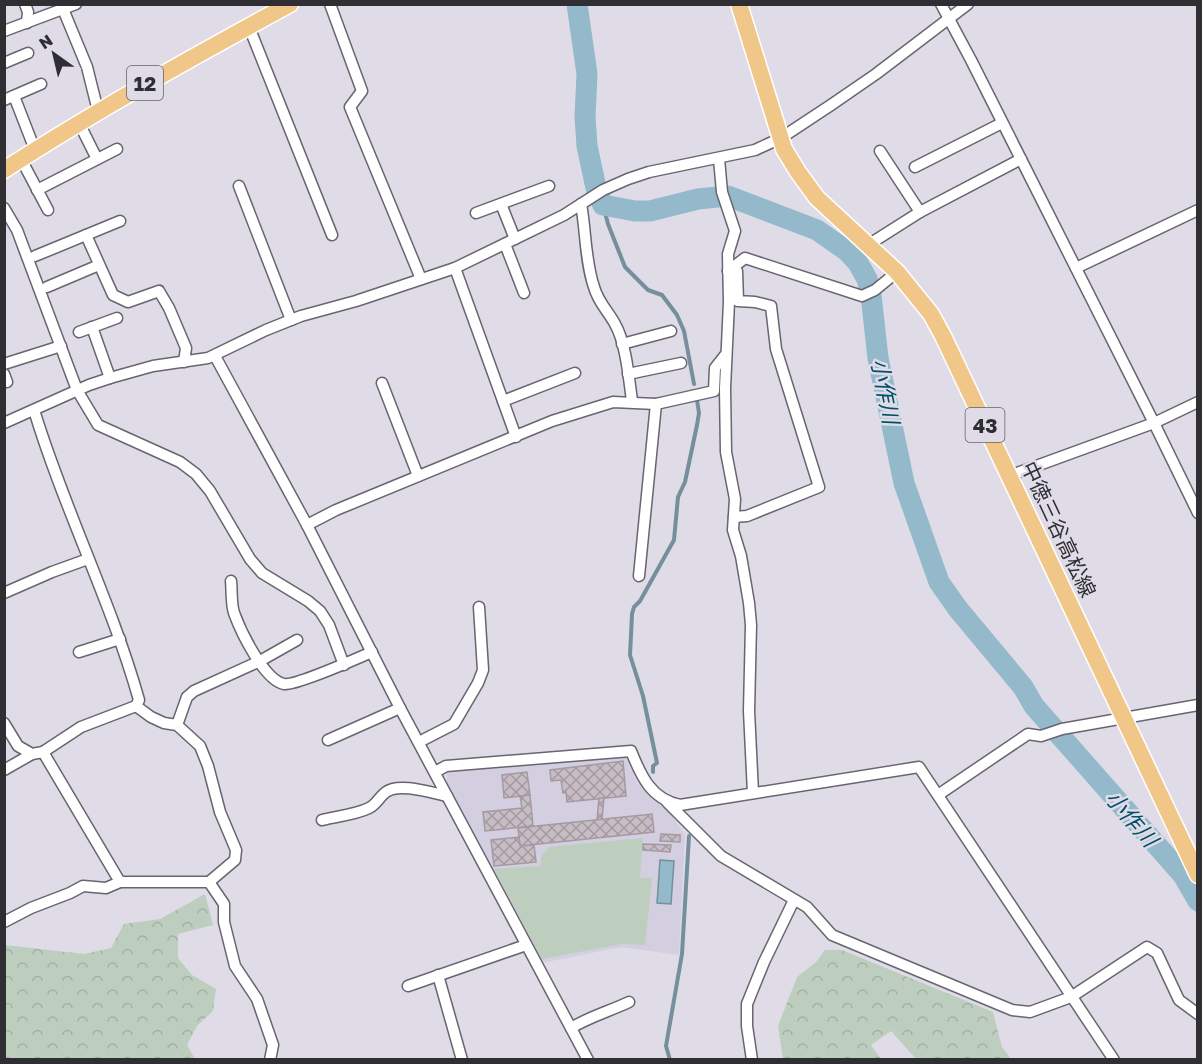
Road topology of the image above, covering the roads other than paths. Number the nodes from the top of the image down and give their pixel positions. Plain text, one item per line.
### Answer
1 (25, 4) edge
2 (76, 4) edge
3 (290, 4) edge
4 (330, 4) edge
5 (739, 4) edge
6 (940, 4) edge
7 (968, 4) edge
8 (63, 9) junction
9 (948, 20) junction
10 (27, 23) junction
11 (249, 27) junction
12 (4, 31) edge
13 (28, 53) dead end
14 (4, 63) edge
15 (41, 84) dead end
16 (9, 98) edge
17 (98, 111) junction
18 (79, 123) junction
19 (1002, 123) junction
20 (781, 138) junction
21 (117, 149) dead end
22 (36, 150) junction
23 (880, 151) dead end
24 (21, 159) junction
25 (97, 159) junction
26 (719, 159) junction
27 (1021, 159) junction
28 (915, 167) dead end
29 (4, 170) edge
30 (239, 186) dead end
31 (549, 186) dead end
32 (37, 190) junction
33 (501, 204) junction
34 (581, 204) junction
35 (4, 208) edge
36 (48, 210) dead end
37 (1197, 210) edge
38 (920, 212) junction
39 (476, 213) dead end
40 (120, 221) dead end
41 (332, 234) dead end
42 (86, 235) junction
43 (510, 242) junction
44 (868, 245) junction
45 (35, 256) dead end
46 (99, 265) junction
47 (455, 268) junction
48 (1076, 268) junction
49 (728, 271) junction
50 (897, 272) junction
51 (421, 279) junction
52 (47, 287) dead end
53 (524, 293) dead end
54 (117, 318) dead end
55 (291, 320) junction
56 (92, 327) junction
57 (671, 331) dead end
58 (79, 332) dead end
59 (622, 344) junction
60 (61, 346) junction
61 (726, 353) junction
62 (215, 356) junction
63 (184, 362) junction
64 (681, 363) dead end
65 (4, 364) edge
66 (575, 373) dead end
67 (628, 375) junction
68 (110, 378) junction
69 (382, 383) dead end
70 (77, 390) junction
71 (503, 401) junction
72 (632, 401) junction
73 (1197, 402) edge
74 (656, 404) junction
75 (34, 410) junction
76 (4, 423) edge
77 (1154, 423) junction
78 (516, 437) junction
79 (1009, 476) junction
80 (418, 477) junction
81 (1197, 513) edge
82 (734, 517) junction
83 (307, 525) junction
84 (88, 559) junction
85 (639, 576) dead end
86 (231, 581) dead end
87 (4, 593) edge
88 (479, 607) dead end
89 (120, 639) junction
90 (297, 640) dead end
91 (79, 652) dead end
92 (372, 652) junction
93 (260, 661) junction
94 (344, 665) junction
95 (1197, 705) edge
96 (136, 706) junction
97 (400, 708) junction
98 (1123, 718) junction
99 (4, 723) edge
100 (177, 725) junction
101 (328, 740) dead end
102 (419, 742) junction
103 (38, 753) junction
104 (4, 770) edge
105 (435, 772) junction
106 (753, 793) junction
107 (938, 795) junction
108 (447, 796) junction
109 (667, 802) junction
110 (322, 820) dead end
111 (1197, 875) edge
112 (120, 882) junction
113 (209, 882) junction
114 (794, 900) junction
115 (4, 922) edge
116 (526, 945) junction
117 (438, 975) junction
118 (408, 986) dead end
119 (1071, 997) junction
120 (629, 1002) dead end
121 (1197, 1014) edge
122 (571, 1028) junction
123 (270, 1059) edge
124 (462, 1059) edge
125 (588, 1059) edge
126 (752, 1059) edge
127 (1114, 1059) edge

1 - 10 street
2 - 8 street
3 - 11 main road, 12
4 - 51 street
5 - 20 main road, 中徳三谷高松線 / 43
6 - 9 street
7 - 9 street
8 - 10 street
8 - 17 street
9 - 19 street
9 - 20 street
10 - 12 street
11 - 17 main road, 12
11 - 41 street
13 - 14 street
15 - 16 street
16 - 22 street
17 - 18 main road, 12
18 - 22 main road, 12
18 - 25 street
19 - 27 street
19 - 28 street
20 - 26 street
20 - 44 main road, 中徳三谷高松線 / 43
21 - 25 street
22 - 24 main road, 12
23 - 38 street
24 - 29 main road, 12
24 - 32 street
25 - 32 street
26 - 34 street
26 - 49 street
27 - 38 street
27 - 48 street
30 - 55 street
31 - 33 street
32 - 36 street
33 - 39 street
33 - 43 street
34 - 43 street
34 - 59 street
35 - 60 street
37 - 48 street
38 - 44 street
40 - 42 street
42 - 45 street
42 - 46 street
43 - 47 street
43 - 53 street
44 - 50 main road, 中徳三谷高松線 / 43
46 - 52 street
46 - 63 street
47 - 51 street
47 - 71 street
48 - 77 street
49 - 50 street
49 - 61 street
49 - 82 street
50 - 79 main road, 中徳三谷高松線 / 43
51 - 55 street
54 - 56 street
55 - 62 street
56 - 58 street
56 - 68 street
57 - 59 street
59 - 67 street
60 - 65 street
60 - 70 street
61 - 74 street
61 - 82 street
62 - 63 street
62 - 83 street
63 - 68 street
64 - 67 street
66 - 71 street
67 - 72 street
68 - 70 street
69 - 80 street
70 - 75 street
70 - 94 street
71 - 78 street
72 - 74 street
72 - 78 street
73 - 77 street
74 - 85 street
75 - 76 street
75 - 84 street
77 - 79 street
77 - 81 street
78 - 80 street
79 - 98 main road, 中徳三谷高松線 / 43
80 - 83 street
82 - 106 street
83 - 92 street
84 - 87 street
84 - 89 street
86 - 93 street
88 - 102 street
89 - 91 street
89 - 96 street
90 - 93 street
92 - 94 street
92 - 97 street
93 - 94 street
93 - 100 street
95 - 98 street
96 - 100 street
96 - 103 street
97 - 101 street
97 - 102 street
98 - 107 street
98 - 111 main road, 中徳三谷高松線 / 43
99 - 103 street
100 - 113 street
102 - 105 street
103 - 104 street
103 - 112 street
105 - 108 street
105 - 109 street
106 - 107 street
106 - 109 street
107 - 119 street
108 - 110 street
108 - 116 street
109 - 114 street
112 - 113 street
112 - 115 street
113 - 123 street
114 - 119 street
114 - 126 street
116 - 117 street
116 - 122 street
117 - 118 street
117 - 124 street
119 - 121 street
119 - 127 street
120 - 122 street
122 - 125 street

